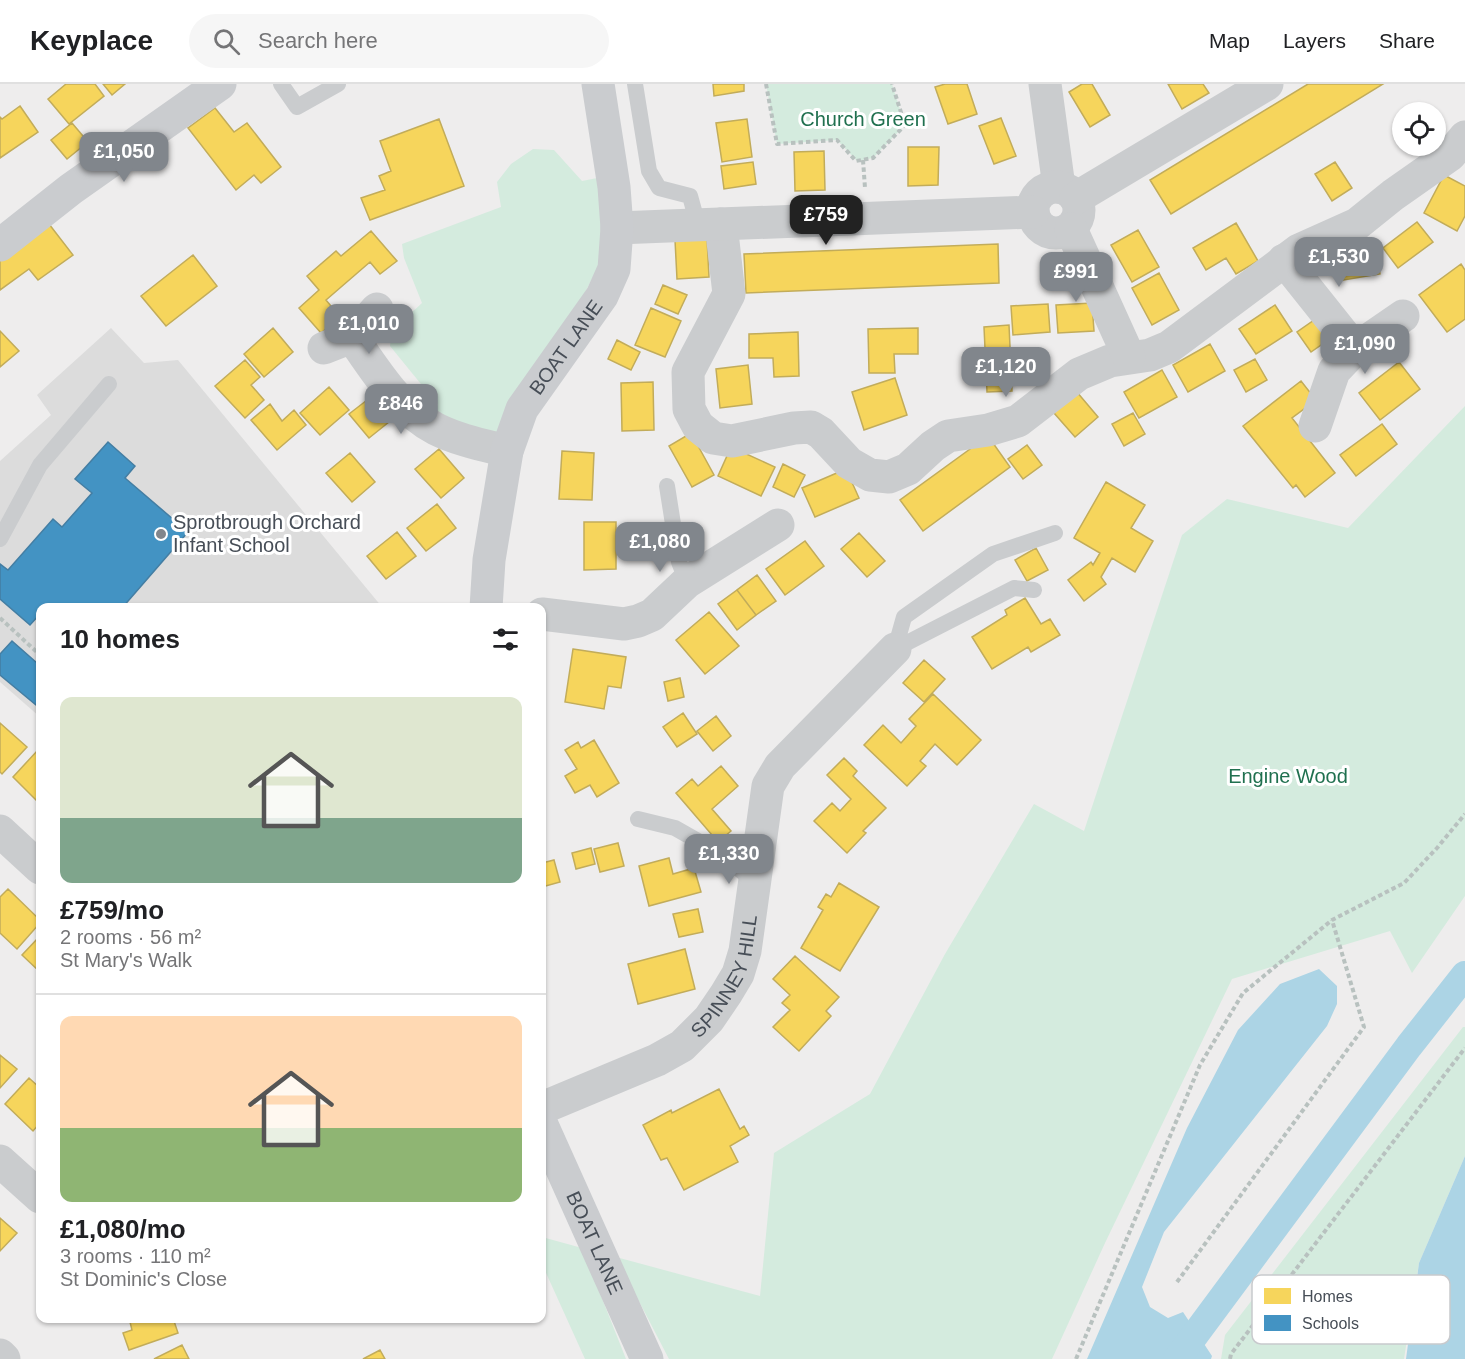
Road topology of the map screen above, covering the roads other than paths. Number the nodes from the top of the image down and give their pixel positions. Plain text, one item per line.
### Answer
1 (220, 84) edge
2 (281, 84) edge
3 (338, 84) edge
4 (598, 84) edge
5 (635, 84) edge
6 (1045, 84) edge
7 (1267, 84) edge
8 (1465, 136) edge
9 (1069, 205) junction
10 (709, 224) junction
11 (617, 228) junction
12 (0, 245) edge
13 (1284, 260) junction
14 (376, 309) dead end
15 (1403, 316) dead end
16 (1355, 349) junction
17 (1129, 357) junction
18 (109, 384) dead end
19 (1315, 426) dead end
20 (507, 451) junction
21 (667, 486) dead end
22 (778, 525) dead end
23 (1055, 533) dead end
24 (0, 538) edge
25 (687, 582) junction
26 (1034, 590) dead end
27 (486, 603) edge
28 (546, 614) edge
29 (895, 649) junction
30 (638, 819) dead end
31 (0, 831) edge
32 (36, 864) edge
33 (755, 882) junction
34 (546, 1106) edge
35 (546, 1134) edge
36 (0, 1161) edge
37 (36, 1193) edge
38 (0, 1355) edge
39 (4, 1359) edge
40 (647, 1359) edge

1 - 12 street
2 - 3 lane
4 - 11 street, BOAT LANE
5 - 10 lane
6 - 9 street
7 - 9 street
8 - 13 street
9 - 10 street
9 - 17 street
10 - 11 street
10 - 17 street
11 - 20 street, BOAT LANE
13 - 16 street
13 - 17 street
14 - 20 street
15 - 16 street
16 - 19 street
18 - 24 lane
20 - 27 street, BOAT LANE
21 - 25 lane
22 - 25 street
23 - 29 lane
25 - 28 street
26 - 29 lane
29 - 33 street, SPINNEY HILL
30 - 33 lane
31 - 32 street
33 - 34 street, SPINNEY HILL
35 - 40 street, BOAT LANE
36 - 37 street
38 - 39 street

